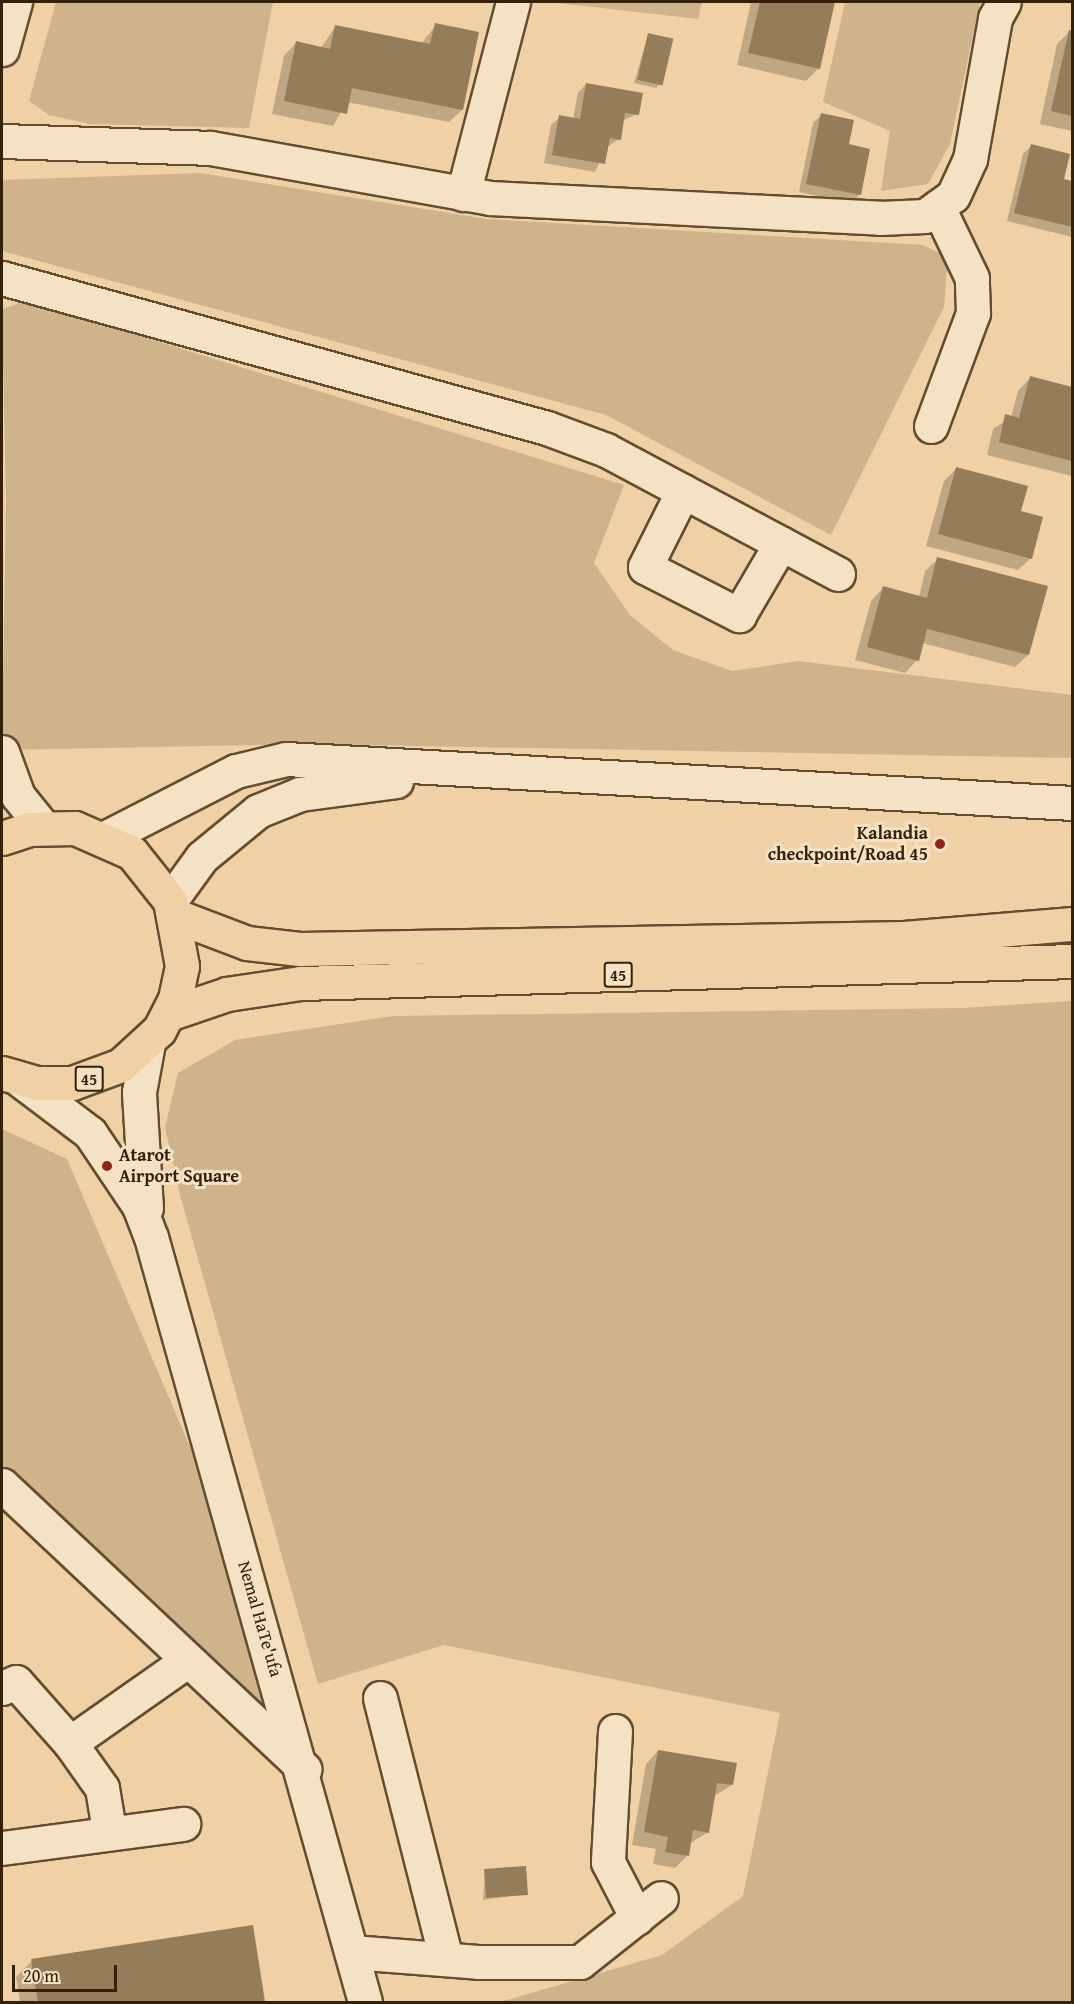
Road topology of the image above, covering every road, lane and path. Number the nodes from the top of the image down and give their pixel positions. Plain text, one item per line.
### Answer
1 (15, 2) edge
2 (513, 2) edge
3 (1004, 2) edge
4 (2, 49) edge
5 (2, 141) edge
6 (462, 194) junction
7 (938, 207) junction
8 (2, 278) edge
9 (931, 426) dead end
10 (683, 491) junction
11 (781, 543) junction
12 (838, 574) dead end
13 (2, 752) edge
14 (487, 774) junction
15 (1072, 803) edge
16 (43, 827) junction
17 (2, 838) edge
18 (105, 838) junction
19 (173, 908) junction
20 (1072, 924) edge
21 (1072, 961) edge
22 (168, 1014) junction
23 (148, 1043) junction
24 (11, 1076) edge
25 (151, 1237) junction
26 (2, 1485) edge
27 (188, 1660) junction
28 (2, 1688) edge
29 (380, 1698) dead end
30 (615, 1731) dead end
31 (70, 1743) junction
32 (304, 1769) junction
33 (183, 1824) dead end
34 (110, 1830) junction
35 (2, 1848) edge
36 (352, 1952) junction
37 (446, 1959) junction
38 (365, 2002) edge

1 - 4 street
2 - 6 street
3 - 7 street
5 - 6 street
6 - 7 street
7 - 9 street
8 - 10 street
10 - 11 street
10 - 11 street
11 - 12 street
13 - 16 street
14 - 15 street
14 - 18 street
14 - 19 street
16 - 17 highway, 45
16 - 18 highway, 45
18 - 19 highway, 45
19 - 20 highway, 45
19 - 22 highway, 45
21 - 22 highway, 45
22 - 23 highway, 45
23 - 24 highway, 45
23 - 25 street, Nemal HaTe'ufa
24 - 25 street, Nemal HaTe'ufa
25 - 32 street, Nemal HaTe'ufa
26 - 27 street
27 - 31 street
27 - 32 street
28 - 31 street
29 - 37 street
30 - 37 street
31 - 34 street
32 - 36 street, Nemal HaTe'ufa
33 - 34 street
34 - 35 street
36 - 37 street
36 - 38 street, Nemal HaTe'ufa

